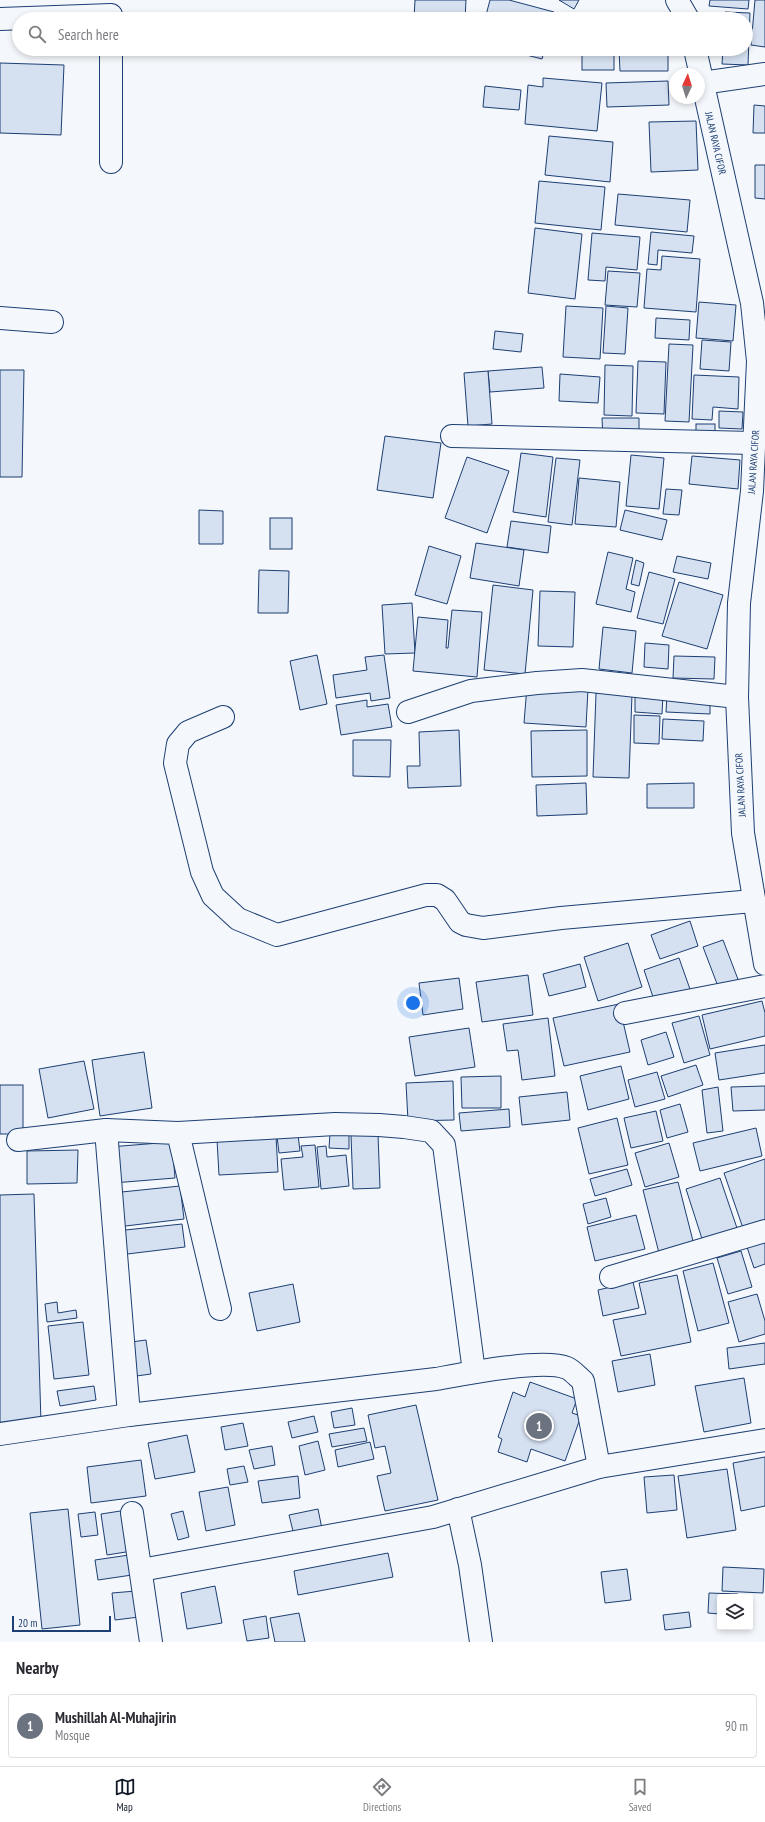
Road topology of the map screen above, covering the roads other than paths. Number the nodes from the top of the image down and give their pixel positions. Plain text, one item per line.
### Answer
1 (677, 0) edge
2 (113, 11) edge
3 (99, 12) edge
4 (684, 12) edge
5 (12, 18) edge
6 (0, 19) edge
7 (111, 56) edge
8 (696, 56) edge
9 (699, 68) edge
10 (765, 74) edge
11 (705, 82) edge
12 (705, 95) edge
13 (111, 162) dead end
14 (0, 318) edge
15 (52, 322) dead end
16 (452, 436) dead end
17 (753, 443) junction
18 (758, 492) edge
19 (737, 696) junction
20 (408, 712) dead end
21 (223, 717) dead end
22 (753, 901) junction
23 (765, 964) edge
24 (765, 986) edge
25 (625, 1013) dead end
26 (106, 1130) junction
27 (178, 1133) junction
28 (18, 1140) dead end
29 (765, 1232) edge
30 (611, 1277) dead end
31 (220, 1309) dead end
32 (474, 1372) junction
33 (129, 1415) junction
34 (0, 1434) edge
35 (765, 1440) edge
36 (599, 1466) junction
37 (458, 1510) junction
38 (132, 1512) dead end
39 (141, 1570) junction
40 (151, 1642) edge
41 (481, 1642) edge

1 - 4 street
2 - 3 street
5 - 6 street
7 - 13 street
8 - 9 street, JALAN RAYA CIFOR
10 - 11 street
12 - 17 street, JALAN RAYA CIFOR
14 - 15 street
16 - 17 street
17 - 18 street, JALAN RAYA CIFOR
18 - 19 street, JALAN RAYA CIFOR
19 - 20 street
19 - 22 street, JALAN RAYA CIFOR
21 - 22 street
22 - 23 street, JALAN RAYA CIFOR
24 - 25 street
26 - 27 street
26 - 28 street
26 - 33 street
27 - 31 street
27 - 32 street
29 - 30 street
32 - 33 street
32 - 36 street
33 - 34 street
35 - 36 street
36 - 37 street
37 - 39 street
37 - 41 street
38 - 39 street
39 - 40 street

